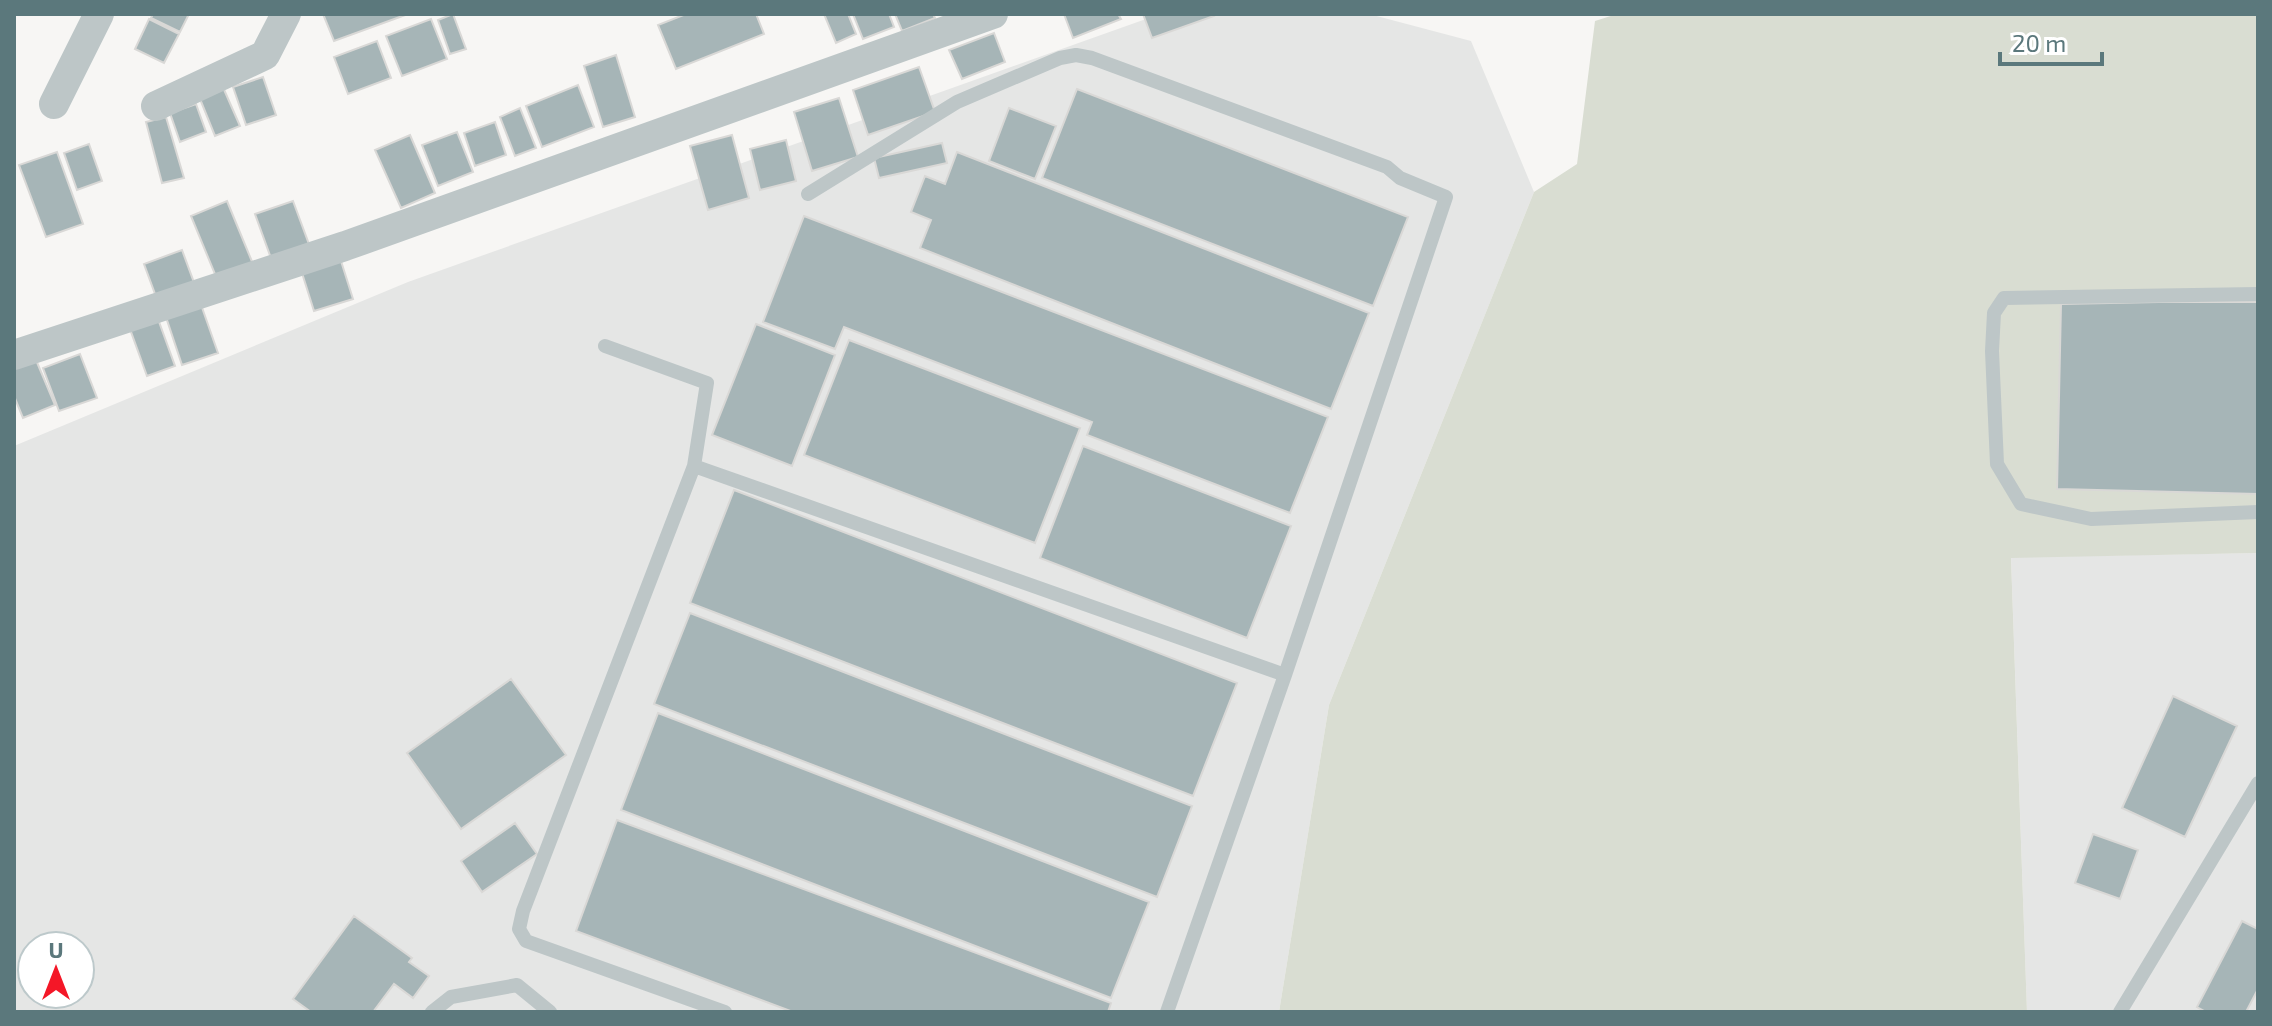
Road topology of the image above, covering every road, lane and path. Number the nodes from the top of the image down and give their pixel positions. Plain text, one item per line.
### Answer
1 (99, 14) edge
2 (286, 14) edge
3 (993, 14) edge
4 (54, 104) dead end
5 (156, 106) dead end
6 (808, 194) dead end
7 (2258, 294) edge
8 (605, 346) dead end
9 (14, 355) edge
10 (694, 466) junction
11 (2258, 512) edge
12 (1285, 675) junction
13 (2258, 783) edge
14 (432, 1012) edge
15 (550, 1012) edge
16 (725, 1012) edge
17 (1167, 1012) edge
18 (2120, 1012) edge

1 - 4 street
2 - 5 street
3 - 9 street
6 - 12 lane
7 - 11 lane
8 - 10 lane
10 - 12 lane
10 - 16 lane
12 - 17 lane
13 - 18 lane
14 - 15 lane

